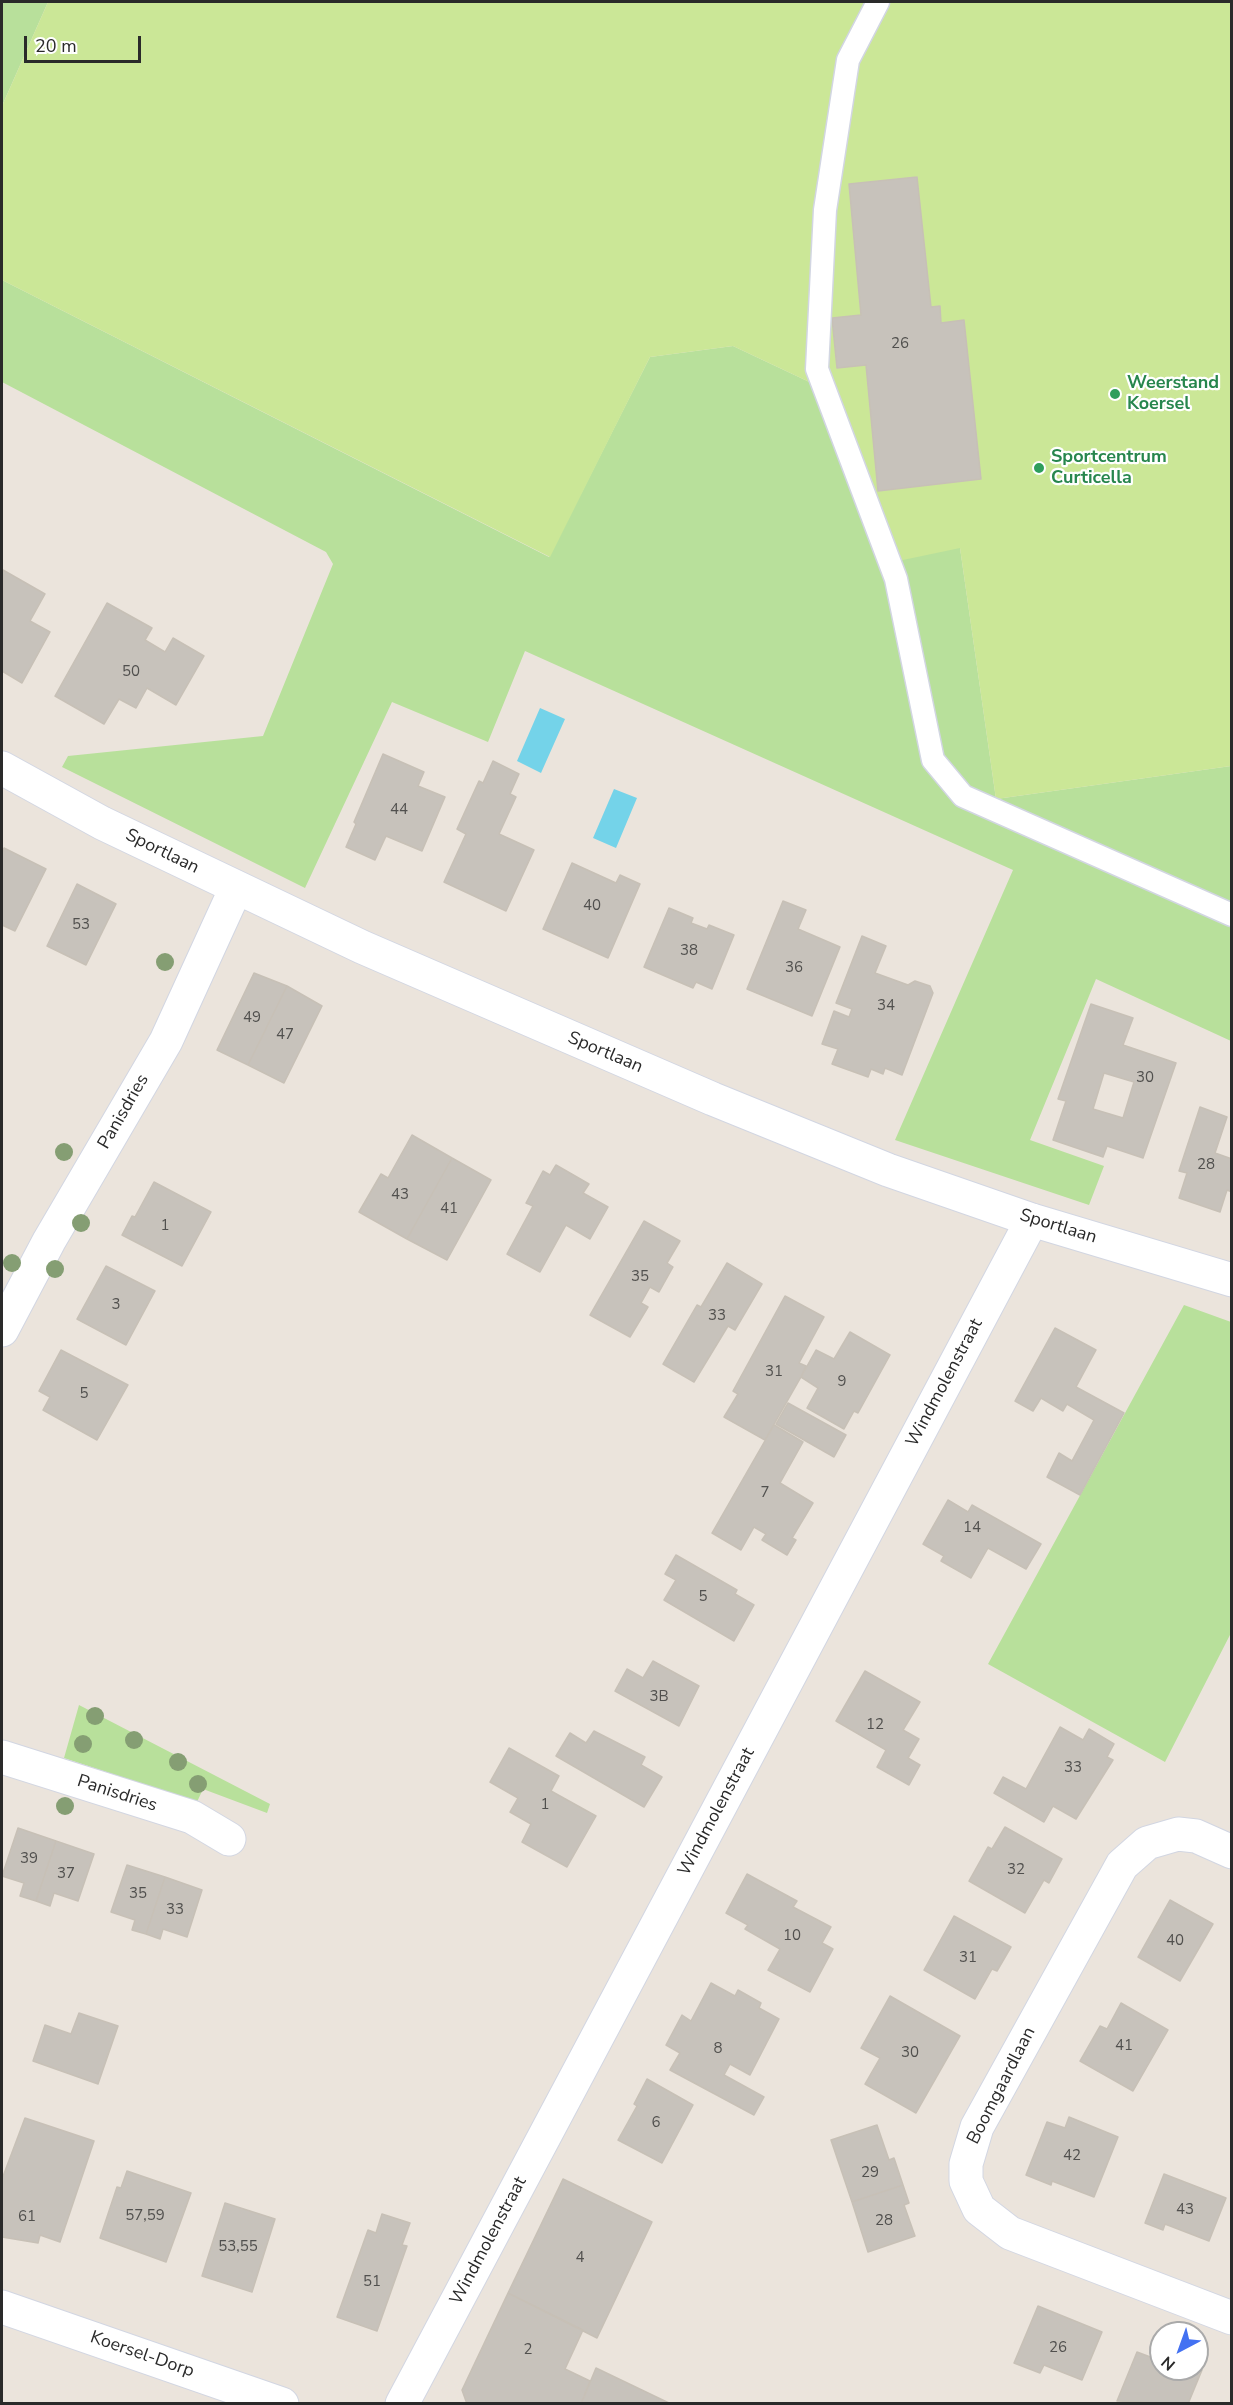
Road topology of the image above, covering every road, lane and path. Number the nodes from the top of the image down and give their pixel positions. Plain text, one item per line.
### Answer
1 (878, 2) edge
2 (2, 768) edge
3 (236, 888) junction
4 (1232, 915) edge
5 (1032, 1220) junction
6 (1232, 1280) edge
7 (2, 1330) edge
8 (2, 1757) edge
9 (229, 1839) dead end
10 (1232, 1852) edge
11 (2, 2307) edge
12 (1232, 2318) edge
13 (282, 2403) edge
14 (402, 2403) edge

1 - 4 lane
2 - 3 street, Sportlaan
3 - 5 street, Sportlaan
3 - 7 street, Panisdries
5 - 6 street, Sportlaan
5 - 14 street, Windmolenstraat
8 - 9 street, Panisdries
10 - 12 street, Boomgaardlaan
11 - 13 street, Koersel-Dorp

